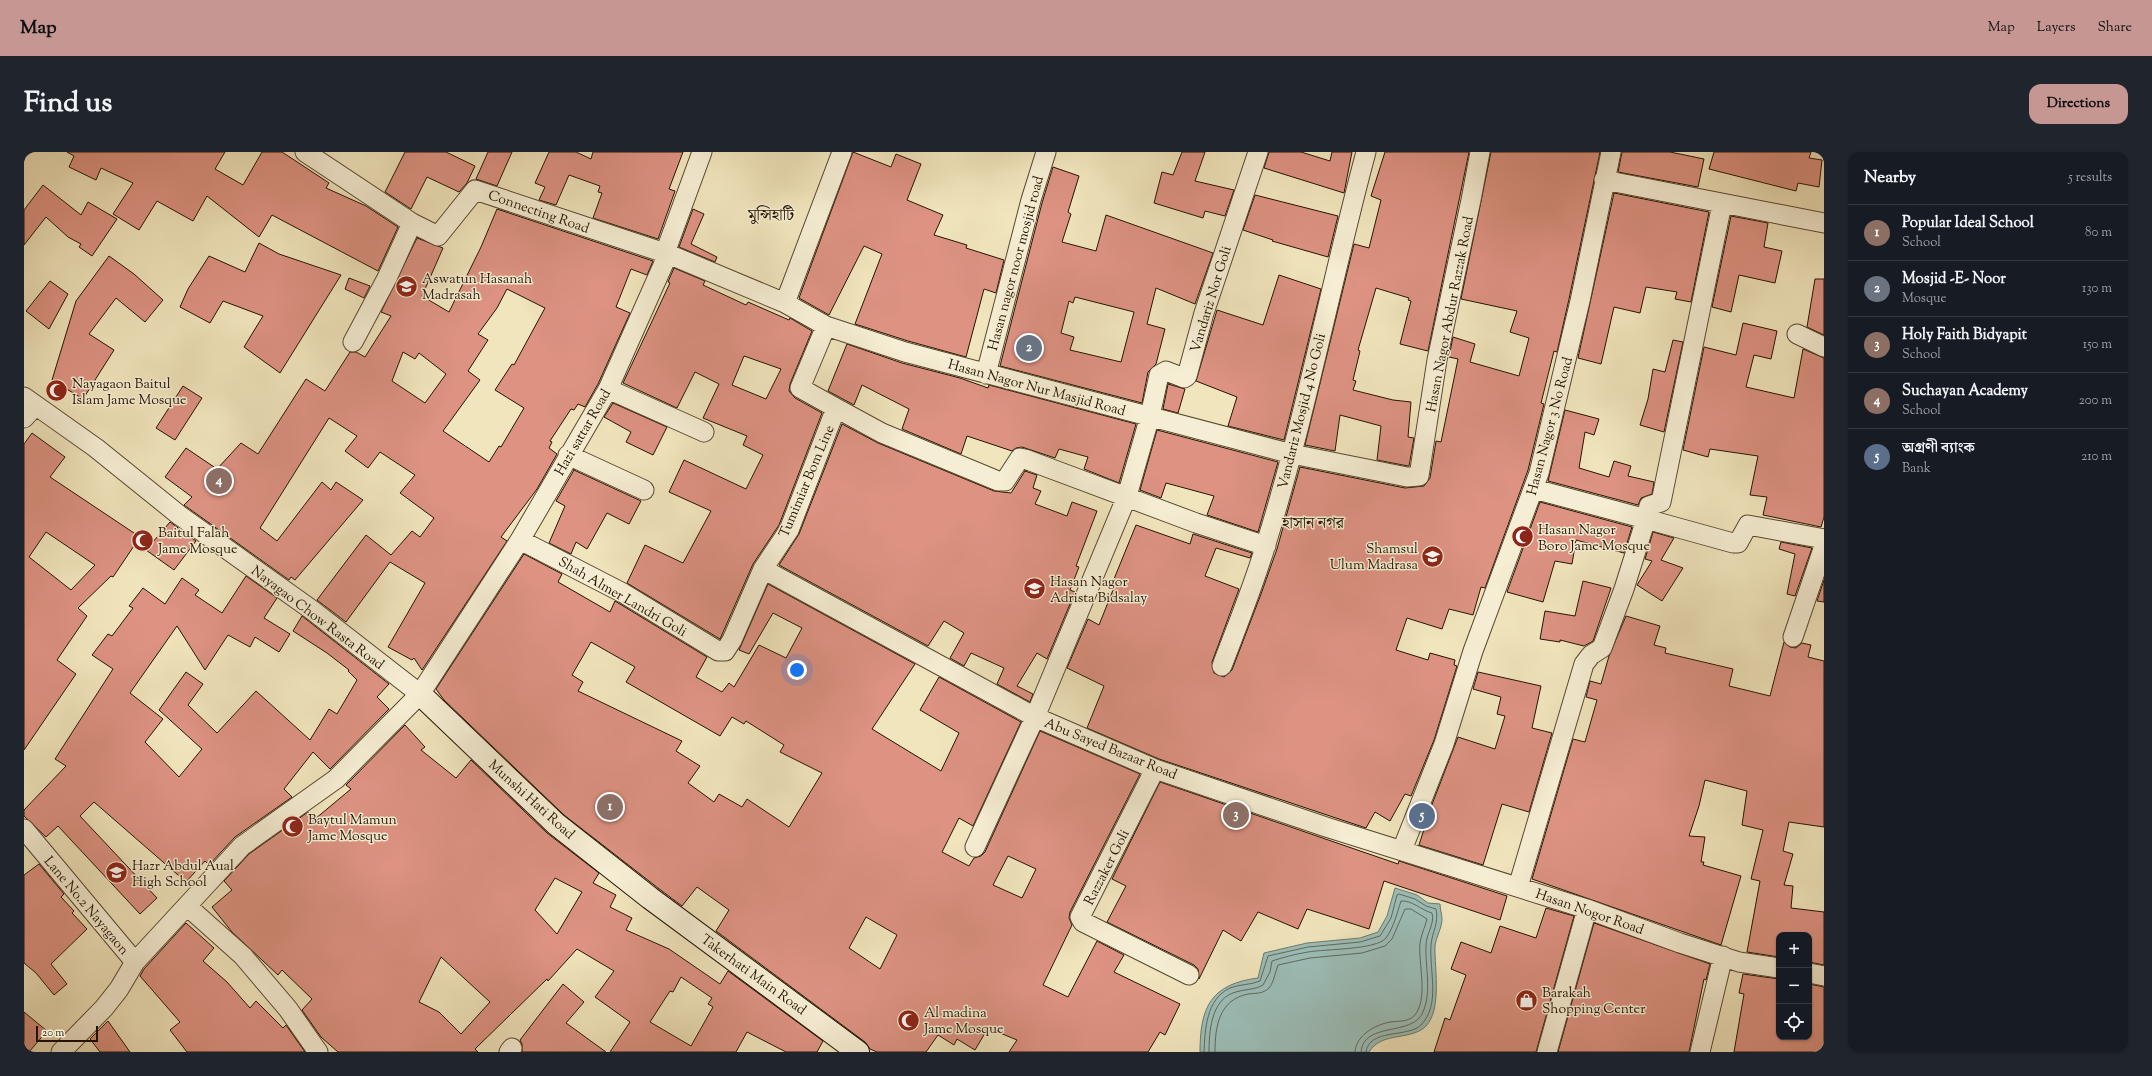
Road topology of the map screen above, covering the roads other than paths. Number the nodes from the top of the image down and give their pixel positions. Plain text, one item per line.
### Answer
1 (702, 152) edge
2 (842, 152) edge
3 (1046, 152) edge
4 (1258, 152) edge
5 (1366, 152) edge
6 (1480, 152) edge
7 (1611, 152) edge
8 (311, 153) edge
9 (1604, 180) junction
10 (1722, 204) junction
11 (412, 223) junction
12 (1824, 223) edge
13 (666, 254) junction
14 (785, 303) junction
15 (826, 326) junction
16 (1797, 334) dead end
17 (354, 342) dead end
18 (1824, 347) edge
19 (986, 374) junction
20 (608, 389) junction
21 (28, 407) edge
22 (836, 408) junction
23 (1150, 416) junction
24 (704, 432) dead end
25 (1292, 454) junction
26 (568, 455) junction
27 (1419, 476) joint
28 (1534, 489) junction
29 (644, 490) dead end
30 (1127, 496) junction
31 (1646, 519) junction
32 (1824, 539) edge
33 (520, 540) junction
34 (1266, 546) junction
35 (1824, 546) edge
36 (763, 569) junction
37 (1793, 637) dead end
38 (725, 651) joint
39 (1222, 666) dead end
40 (420, 694) junction
41 (1035, 717) junction
42 (1154, 768) junction
43 (24, 829) edge
44 (975, 847) dead end
45 (1402, 850) junction
46 (1518, 887) junction
47 (650, 898) joint
48 (187, 906) junction
49 (1587, 909) junction
50 (1723, 956) junction
51 (135, 962) junction
52 (1776, 968) edge
53 (1812, 974) edge
54 (1189, 975) dead end
55 (1824, 976) edge
56 (845, 1048) edge
57 (61, 1052) edge
58 (318, 1052) edge
59 (1547, 1052) edge
60 (1700, 1052) edge

1 - 13 street, Hazi sattar Road
2 - 14 street
3 - 19 street, Hasan nagor noor mosjid road
4 - 23 street, Vandariz Nor Goli
5 - 25 street, Vandariz Mosjid 4 No Goli
6 - 27 street, Hasan Nagor Abdur Razzak Road
7 - 9 street, Hasan Nagor 3 No Road
8 - 11 street
9 - 10 street
9 - 28 street, Hasan Nagor 3 No Road
10 - 12 street
10 - 31 street
11 - 13 street, Connecting Road
11 - 17 street
13 - 14 street, Hasan Nagor Nur Masjid Road
13 - 20 street, Hazi sattar Road
14 - 15 street, Hasan Nagor Nur Masjid Road
15 - 19 street, Hasan Nagor Nur Masjid Road
15 - 22 street, Tumimiar Bom Line
16 - 18 street
19 - 23 street, Hasan Nagor Nur Masjid Road
20 - 24 street
20 - 26 street, Hazi sattar Road
21 - 40 street, Nayagao Chow Rasta Road
22 - 30 street
22 - 36 street, Tumimiar Bom Line
23 - 25 street, Hasan Nagor Nur Masjid Road
23 - 30 street, Abu Sayed Bazaar Road
25 - 27 street, Hasan Nagor Nur Masjid Road
25 - 34 street, Vandariz Mosjid 4 No Goli
26 - 29 street
26 - 33 street, Hazi sattar Road
28 - 31 street
28 - 45 street, Hasan Nagor 3 No Road
30 - 34 street
30 - 41 street, Abu Sayed Bazaar Road
31 - 32 street
31 - 46 street
33 - 38 street, Shah Almer Landri Goli
33 - 40 street, Hazi sattar Road
34 - 39 street, Vandariz Mosjid 4 No Goli
35 - 37 street
36 - 38 street, Tumimiar Bom Line
36 - 41 street
40 - 47 street, Munshi Hati Road
40 - 48 street, Hazi sattar Road
41 - 42 street, Abu Sayed Bazaar Road
41 - 44 street
42 - 45 street, Abu Sayed Bazaar Road
42 - 54 street, Razzaker Goli
43 - 51 street, Lane No.2 Nayagaon
45 - 46 street, Hasan Nogor Road
46 - 49 street, Hasan Nogor Road
47 - 56 street, Takerhati Main Road
48 - 51 street, Hazi sattar Road
48 - 58 street
49 - 50 street, Hasan Nogor Road
49 - 59 street
50 - 52 street, Hasan Nogor Road
50 - 60 street
51 - 57 street, Hazi sattar Road
53 - 55 street

